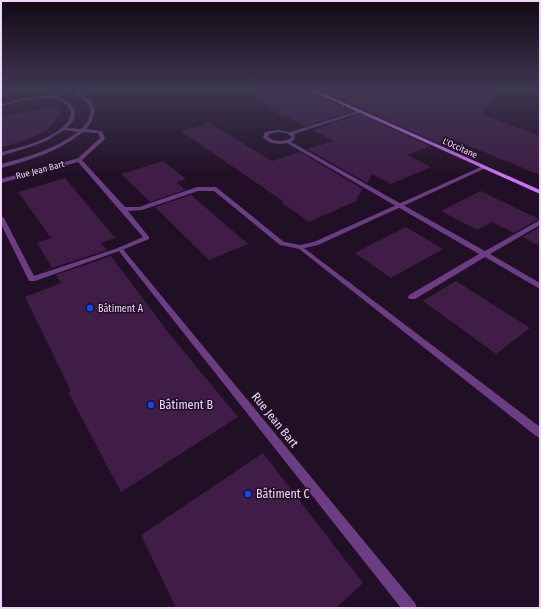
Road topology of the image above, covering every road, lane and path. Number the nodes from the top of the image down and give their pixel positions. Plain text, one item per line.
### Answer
1 (72, 116) edge
2 (92, 116) edge
3 (345, 116) edge
4 (370, 116) edge
5 (64, 128) junction
6 (84, 129) junction
7 (291, 133) junction
8 (288, 142) junction
9 (1, 154) edge
10 (79, 160) junction
11 (1, 166) edge
12 (485, 167) junction
13 (1, 181) edge
14 (540, 192) edge
15 (399, 206) junction
16 (123, 209) junction
17 (1, 218) edge
18 (540, 222) edge
19 (300, 247) junction
20 (120, 249) junction
21 (485, 255) junction
22 (540, 286) edge
23 (412, 297) dead end
24 (540, 433) edge
25 (410, 608) edge

1 - 5 street
2 - 6 street
3 - 7 street
4 - 12 street, L'Occitane
5 - 6 street
5 - 9 street
6 - 10 street, Rue Jean Bart
6 - 11 street
7 - 8 street
7 - 8 street
8 - 15 street
10 - 13 street, Rue Jean Bart
10 - 16 street
12 - 14 street, L'Occitane
12 - 15 street
15 - 19 street
15 - 21 street
16 - 19 street
16 - 20 street
17 - 20 street
18 - 21 street
19 - 24 street
20 - 25 street, Rue Jean Bart
21 - 22 street
21 - 23 street

